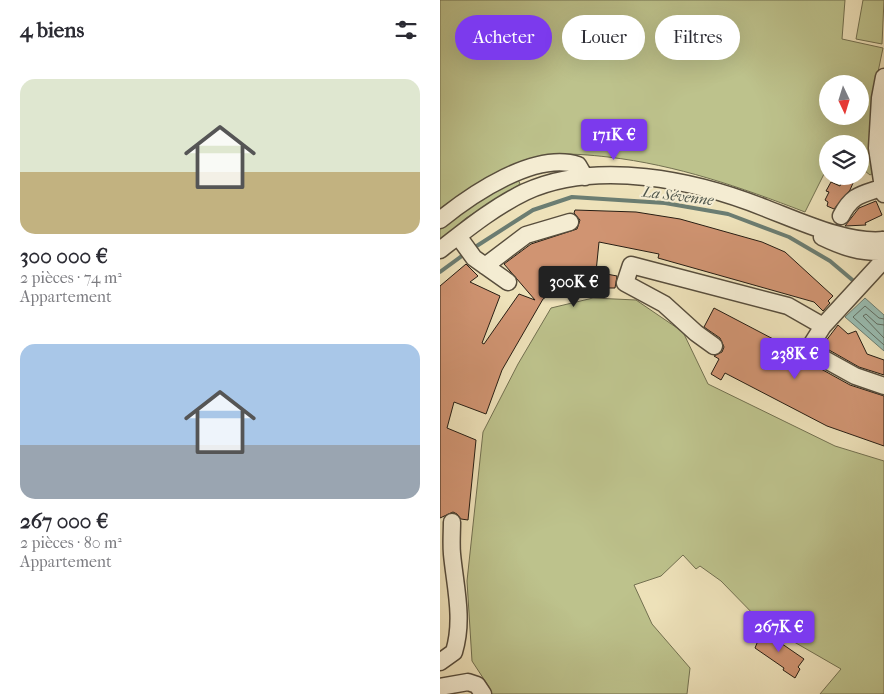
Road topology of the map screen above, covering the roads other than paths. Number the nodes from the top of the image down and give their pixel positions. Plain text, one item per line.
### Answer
1 (884, 77) edge
2 (584, 177) junction
3 (883, 191) edge
4 (841, 216) dead end
5 (440, 220) edge
6 (570, 222) dead end
7 (883, 246) edge
8 (440, 250) edge
9 (471, 252) junction
10 (508, 282) dead end
11 (824, 326) junction
12 (714, 346) dead end
13 (884, 386) edge
14 (452, 522) dead end
15 (440, 662) edge
16 (440, 687) edge
17 (483, 694) edge

1 - 3 street
2 - 5 street
2 - 7 street
2 - 9 street
3 - 4 street
6 - 9 street
7 - 11 street
8 - 9 street
9 - 10 street
11 - 12 street
11 - 13 street
14 - 15 street
16 - 17 street

